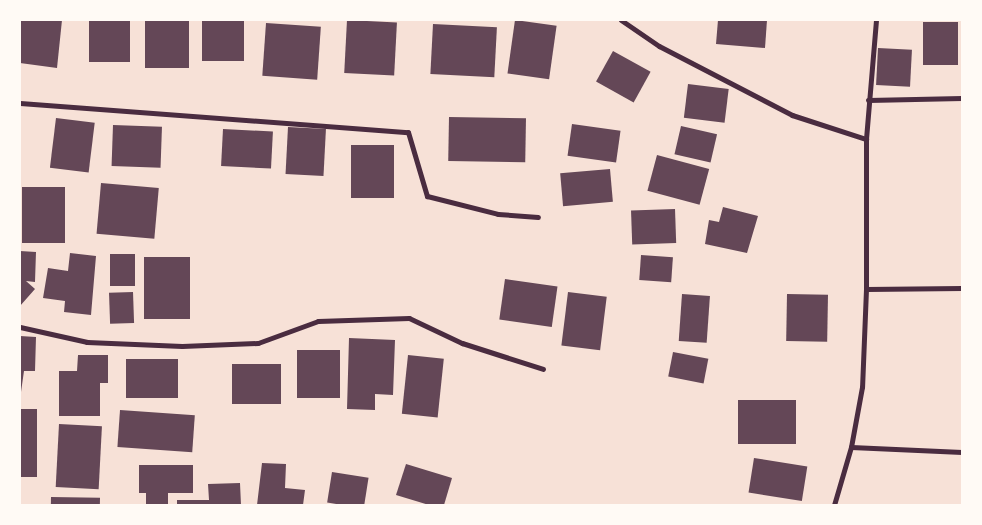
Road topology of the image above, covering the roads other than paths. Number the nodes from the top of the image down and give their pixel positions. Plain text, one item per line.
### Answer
1 (622, 20) edge
2 (876, 20) edge
3 (962, 98) edge
4 (868, 100) junction
5 (20, 103) edge
6 (866, 139) junction
7 (538, 217) dead end
8 (962, 288) edge
9 (866, 289) junction
10 (20, 326) edge
11 (543, 369) dead end
12 (850, 447) junction
13 (962, 452) edge
14 (834, 505) edge

1 - 6 street
2 - 4 street
3 - 4 street
4 - 6 street
5 - 7 street
6 - 9 street
8 - 9 street
9 - 12 street
10 - 11 street
12 - 13 street
12 - 14 street

